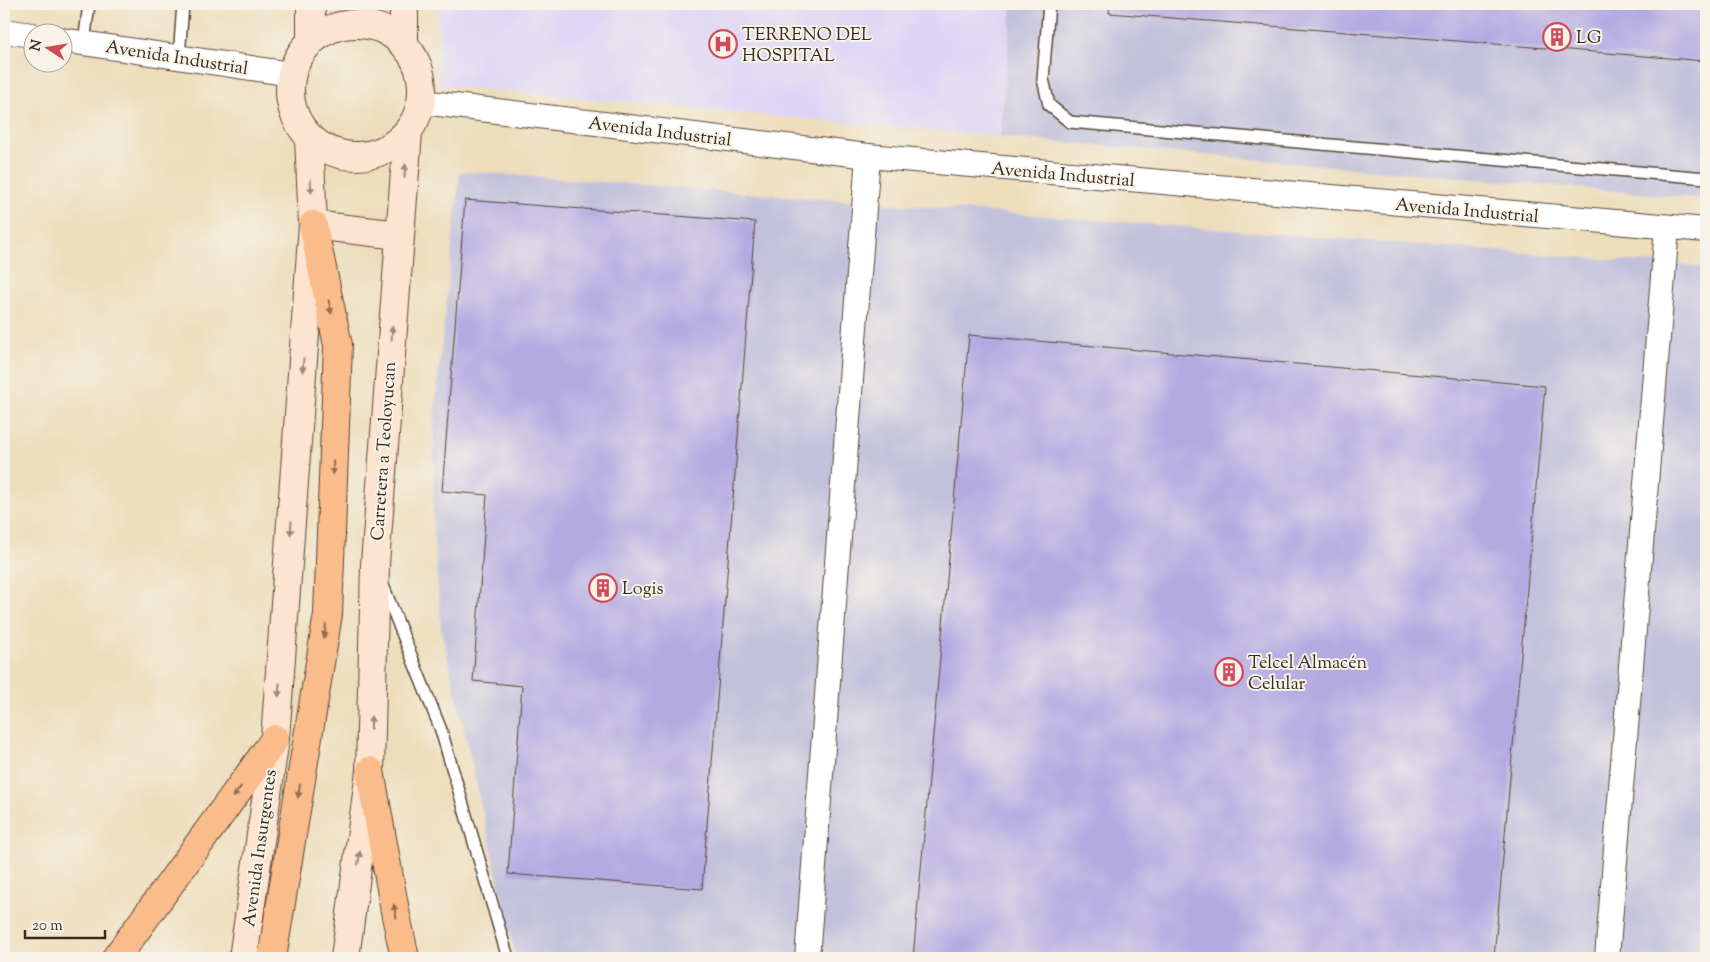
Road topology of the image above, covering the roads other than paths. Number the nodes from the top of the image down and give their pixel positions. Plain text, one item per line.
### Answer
1 (89, 4) edge
2 (183, 4) edge
3 (310, 4) edge
4 (404, 4) edge
5 (1049, 4) edge
6 (4, 31) edge
7 (22, 34) edge
8 (311, 40) junction
9 (73, 42) edge
10 (404, 43) junction
11 (179, 57) junction
12 (291, 74) junction
13 (422, 102) junction
14 (408, 132) junction
15 (309, 137) junction
16 (868, 156) junction
17 (1706, 178) edge
18 (313, 225) junction
19 (1667, 228) junction
20 (1706, 230) edge
21 (399, 235) junction
22 (375, 564) junction
23 (276, 739) junction
24 (370, 771) junction
25 (116, 958) edge
26 (243, 958) edge
27 (272, 958) edge
28 (345, 958) edge
29 (406, 958) edge
30 (508, 958) edge
31 (806, 958) edge
32 (1607, 958) edge

1 - 9 lane
2 - 11 lane
3 - 8 main road
4 - 10 main road
5 - 17 lane
6 - 7 street
8 - 10 main road
8 - 12 main road
9 - 11 street, Avenida Industrial
10 - 13 main road
11 - 12 street, Avenida Industrial
12 - 15 main road
13 - 14 main road
13 - 16 street, Avenida Industrial
14 - 15 main road
21 -> 14 main road, Carretera a Teoloyucan
15 -> 18 main road
16 - 19 street, Avenida Industrial
16 - 31 street
18 - 21 main road
18 -> 23 main road
18 -> 27 highway
19 - 20 street, Avenida Industrial
19 - 32 street
22 -> 21 main road, Carretera a Teoloyucan
24 -> 22 main road, Carretera a Teoloyucan
22 - 30 lane
23 -> 25 highway
23 - 26 main road, Avenida Insurgentes
28 -> 24 main road
29 -> 24 highway

